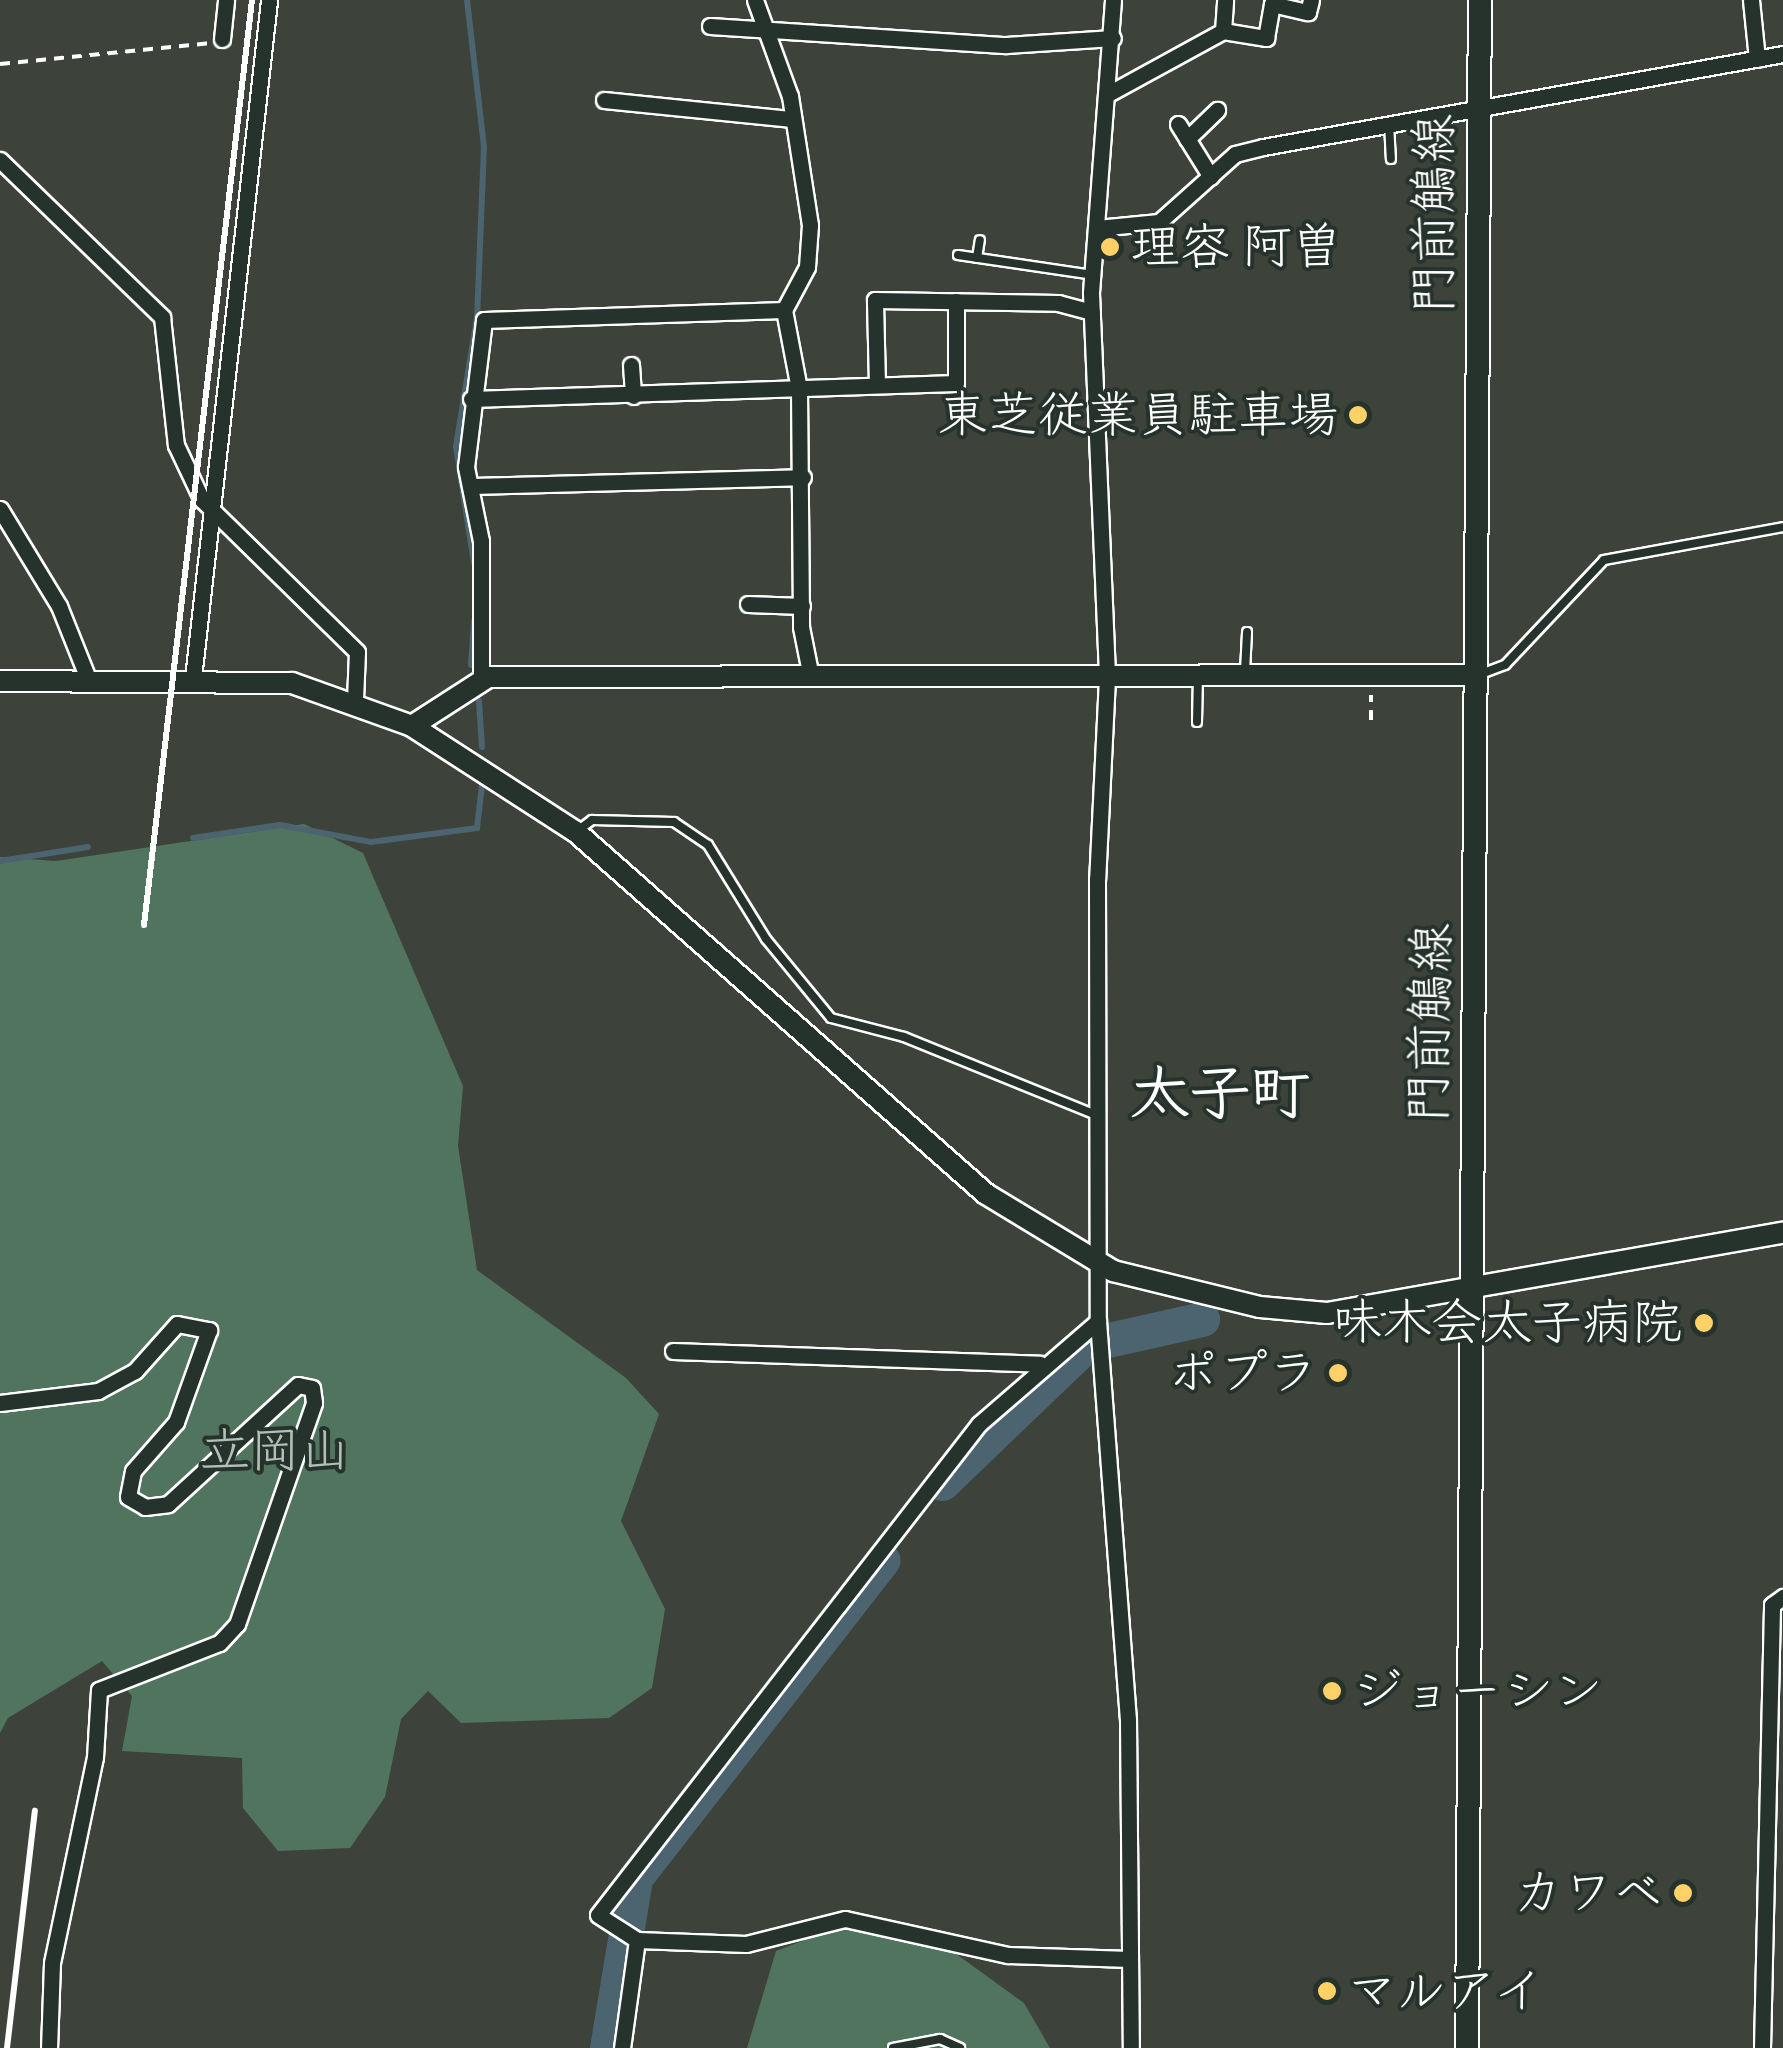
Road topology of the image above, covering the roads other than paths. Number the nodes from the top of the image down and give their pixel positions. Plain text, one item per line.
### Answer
1 (226, 0) edge
2 (269, 0) edge
3 (755, 0) edge
4 (1114, 0) edge
5 (1224, 0) edge
6 (1311, 0) edge
7 (1480, 0) edge
8 (1750, 0) edge
9 (710, 26) dead end
10 (1223, 31) junction
11 (762, 35) junction
12 (222, 38) road end
13 (1113, 38) junction
14 (1783, 54) edge
15 (1757, 59) junction
16 (1108, 94) junction
17 (604, 100) dead end
18 (1217, 110) dead end
19 (1480, 110) junction
20 (792, 119) junction
21 (1178, 124) dead end
22 (1389, 124) junction
23 (1187, 139) junction
24 (1391, 158) dead end
25 (0, 160) edge
26 (1211, 177) junction
27 (1097, 228) junction
28 (980, 240) dead end
29 (958, 255) dead end
30 (977, 258) junction
31 (1092, 275) junction
32 (956, 301) junction
33 (784, 310) junction
34 (1092, 312) junction
35 (631, 365) dead end
36 (877, 384) junction
37 (799, 389) junction
38 (633, 396) junction
39 (470, 399) junction
40 (802, 477) junction
41 (470, 486) junction
42 (209, 508) junction
43 (2, 514) edge
44 (1783, 527) edge
45 (748, 604) dead end
46 (802, 606) junction
47 (1247, 632) dead end
48 (1476, 675) junction
49 (1198, 676) junction
50 (1245, 676) junction
51 (193, 678) junction
52 (811, 678) junction
53 (1107, 678) junction
54 (481, 679) junction
55 (0, 681) edge
56 (88, 681) junction
57 (355, 700) junction
58 (1197, 722) dead end
59 (412, 726) junction
60 (576, 832) junction
61 (1100, 1117) junction
62 (1783, 1234) edge
63 (1100, 1263) junction
64 (1473, 1289) junction
65 (1099, 1335) junction
66 (673, 1351) dead end
67 (1040, 1364) junction
68 (0, 1402) edge
69 (1783, 1597) edge
70 (637, 1940) junction
71 (1130, 1958) junction
72 (49, 2048) edge
73 (622, 2048) edge
74 (893, 2048) edge
75 (960, 2048) edge
76 (1131, 2048) edge
77 (1467, 2048) edge
78 (1762, 2048) edge

1 - 12 street
2 - 42 street
3 - 11 street
4 - 13 street
5 - 10 street
6 - 10 street
7 - 19 main road, 門前鵤線
8 - 15 street
9 - 11 street
10 - 16 street
11 - 13 street
11 - 20 street
13 - 16 street
14 - 15 street
15 - 19 street
16 - 27 street
17 - 20 street
18 - 23 street
19 - 22 street
19 - 48 main road, 門前鵤線
20 - 33 street
21 - 23 street
22 - 24 lane
22 - 26 street
23 - 26 street
25 - 42 street
26 - 27 street
27 - 31 street
28 - 30 lane
29 - 30 lane
30 - 31 lane
31 - 34 street
32 - 34 street
32 - 36 street
32 - 36 street
33 - 37 street
33 - 39 street
34 - 53 street
35 - 38 street
36 - 37 street
37 - 38 street
37 - 40 street
38 - 39 street
39 - 41 street
40 - 41 street
40 - 46 street
41 - 54 street
42 - 51 street
42 - 57 street
43 - 56 street
44 - 48 lane
45 - 46 street
46 - 52 street
47 - 50 lane
48 - 50 street
48 - 64 main road, 門前鵤線
49 - 50 street
49 - 53 street
49 - 58 lane
51 - 56 street
51 - 57 street
52 - 53 street
52 - 54 street
53 - 61 street
54 - 59 street
55 - 56 street
57 - 59 street
59 - 60 street
60 - 61 lane
60 - 63 street
61 - 63 street
62 - 64 street
63 - 64 street
63 - 65 street
64 - 77 main road, 門前鵤線
65 - 67 street
65 - 71 street
66 - 67 street
67 - 70 street
68 - 72 street
69 - 78 street
70 - 71 street
70 - 73 street
71 - 76 street
74 - 75 lane

